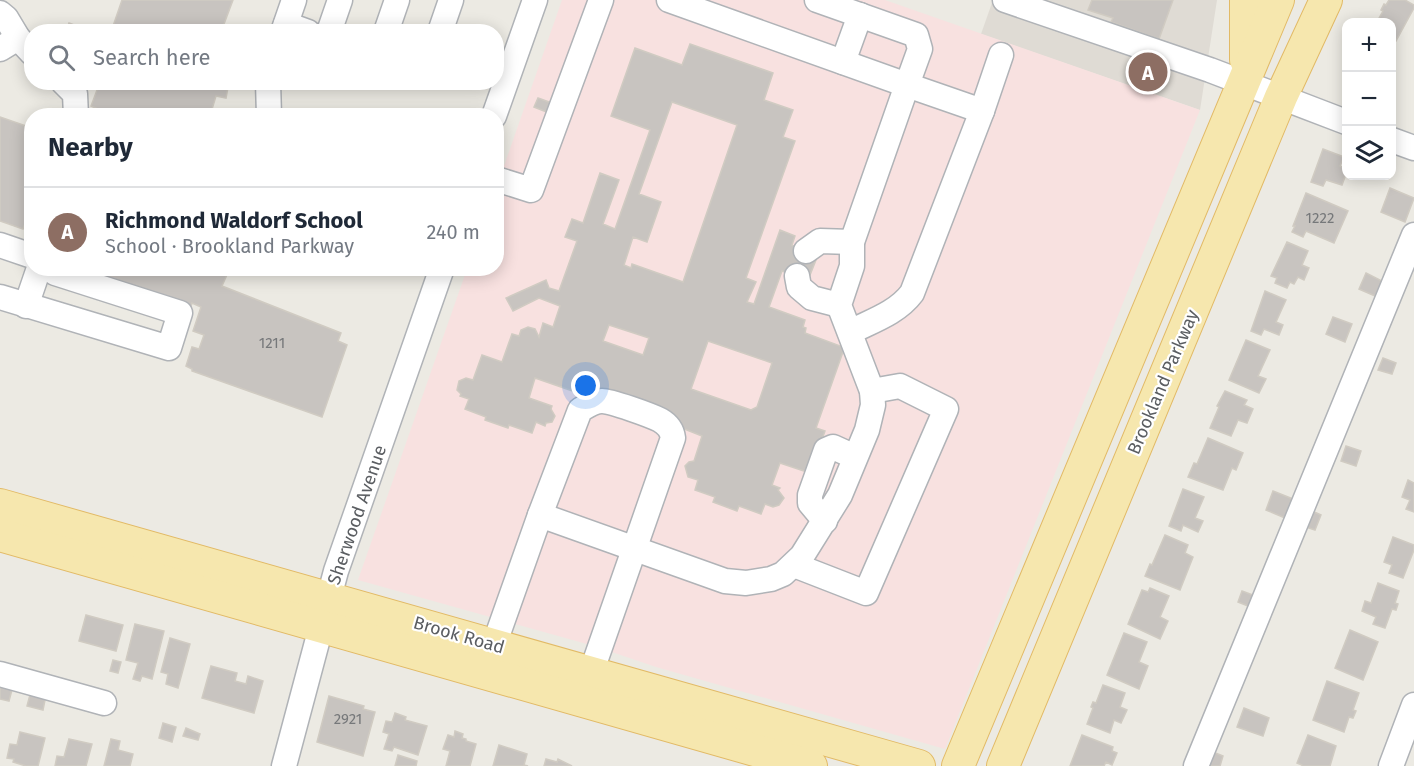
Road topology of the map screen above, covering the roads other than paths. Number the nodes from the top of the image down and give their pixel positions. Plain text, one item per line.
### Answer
1 (294, 0) edge
2 (340, 0) edge
3 (397, 0) edge
4 (451, 0) edge
5 (535, 0) edge
6 (601, 0) edge
7 (669, 0) edge
8 (817, 0) edge
9 (1005, 0) edge
10 (1246, 0) edge
11 (1278, 0) edge
12 (1326, 0) edge
13 (0, 13) edge
14 (860, 15) junction
15 (292, 24) edge
16 (332, 24) edge
17 (389, 24) edge
18 (443, 24) edge
19 (17, 46) edge
20 (1001, 54) dead end
21 (843, 62) junction
22 (1244, 78) junction
23 (907, 85) junction
24 (504, 88) edge
25 (71, 90) edge
26 (268, 90) edge
27 (503, 90) edge
28 (1281, 97) junction
29 (76, 108) edge
30 (268, 108) edge
31 (497, 108) edge
32 (982, 111) junction
33 (1342, 120) edge
34 (1396, 141) edge
35 (1414, 148) edge
36 (504, 182) edge
37 (1414, 235) edge
38 (852, 242) junction
39 (0, 245) edge
40 (806, 250) dead end
41 (24, 253) edge
42 (36, 276) edge
43 (64, 276) edge
44 (439, 276) edge
45 (797, 276) dead end
46 (0, 297) edge
47 (839, 305) junction
48 (26, 306) junction
49 (850, 332) junction
50 (872, 391) junction
51 (0, 505) edge
52 (540, 515) junction
53 (0, 535) edge
54 (634, 548) junction
55 (794, 565) junction
56 (326, 613) junction
57 (494, 645) junction
58 (591, 673) junction
59 (0, 674) edge
60 (104, 703) dead end
61 (1414, 705) edge
62 (284, 766) edge
63 (811, 766) edge
64 (918, 766) edge
65 (958, 766) edge
66 (1003, 766) edge
67 (1196, 766) edge
68 (1391, 766) edge

1 - 15 street
2 - 16 street
3 - 17 street
4 - 18 street
5 - 24 street
6 - 36 street
7 - 21 street
8 - 14 street
9 - 22 street
10 - 22 main road
11 - 22 main road
12 - 28 main road, Brookland Parkway
13 - 19 street
14 - 21 street
14 - 23 street
20 - 32 street
21 - 23 street
22 - 28 street
22 - 65 main road
23 - 32 street
23 - 38 street
25 - 29 street
26 - 30 street
27 - 31 street
28 - 33 street
28 - 66 main road, Brookland Parkway
32 - 49 street
34 - 35 street
37 - 67 street
38 - 40 street
38 - 47 street
39 - 41 street
42 - 48 street
43 - 48 street
44 - 56 street, Sherwood Avenue
45 - 47 street
46 - 48 street
47 - 49 street
49 - 50 street
50 - 55 street
50 - 55 street
51 - 56 main road, Brook Road
52 - 54 street
52 - 54 street
52 - 57 street
53 - 56 main road, Brook Road
54 - 55 street
54 - 58 street
56 - 57 main road, Brook Road
56 - 62 street, Sherwood Avenue
56 - 63 main road, Brook Road
57 - 58 main road, Brook Road
58 - 64 main road, Brook Road
59 - 60 street
61 - 68 street

